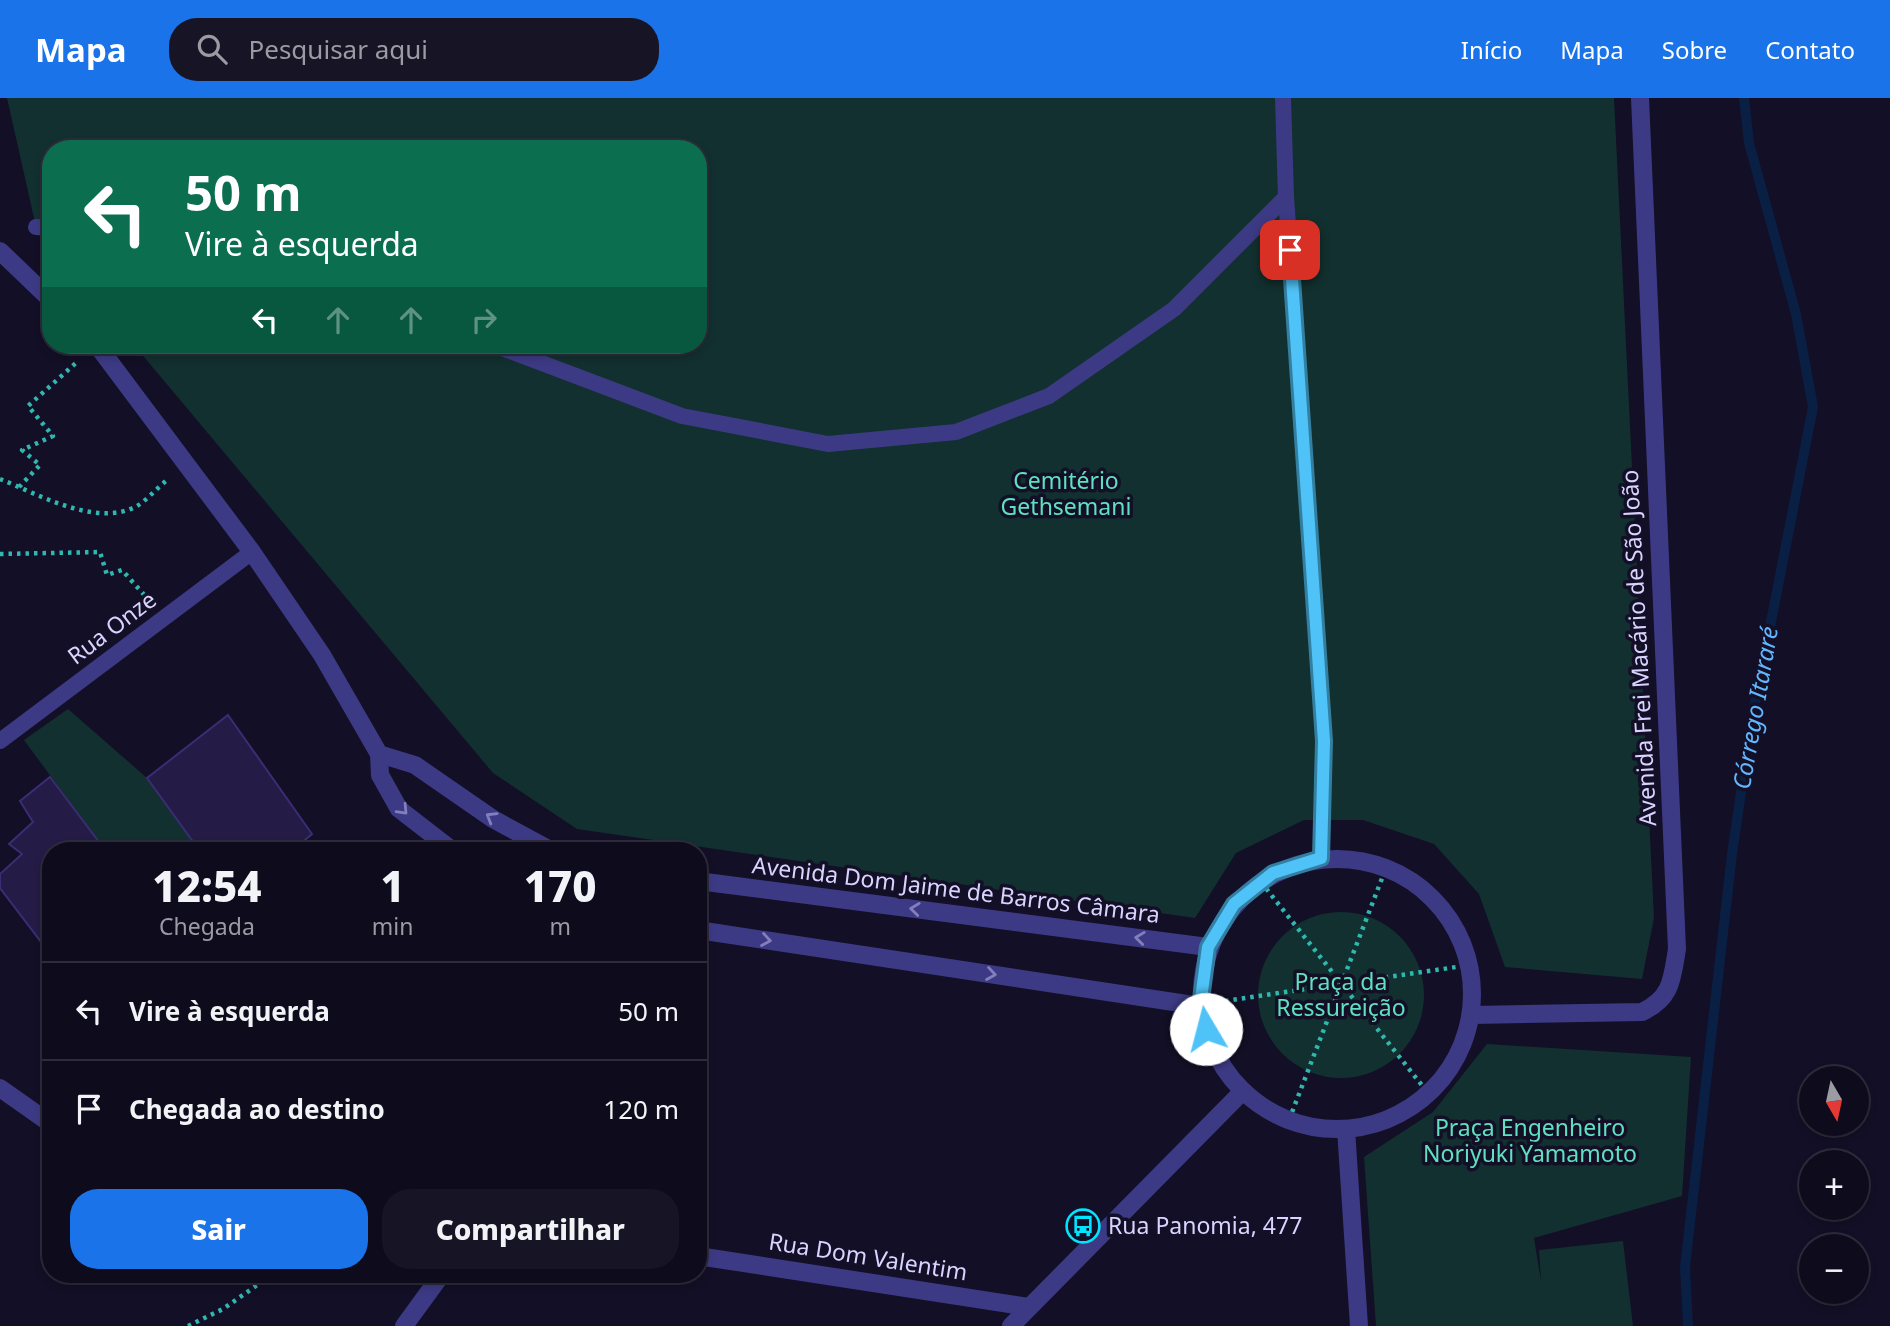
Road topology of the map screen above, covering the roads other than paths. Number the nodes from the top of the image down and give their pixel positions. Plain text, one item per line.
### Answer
1 (1283, 98) edge
2 (1640, 98) edge
3 (1286, 197) junction
4 (0, 251) edge
5 (42, 291) edge
6 (96, 354) edge
7 (518, 354) edge
8 (251, 552) junction
9 (0, 741) edge
10 (379, 754) junction
11 (442, 842) edge
12 (536, 842) edge
13 (1321, 858) junction
14 (707, 882) edge
15 (707, 931) edge
16 (1208, 947) junction
17 (1200, 1006) junction
18 (1472, 1015) junction
19 (0, 1088) edge
20 (1242, 1092) junction
21 (42, 1118) edge
22 (1346, 1129) junction
23 (707, 1257) edge
24 (435, 1283) edge
25 (1029, 1307) junction
26 (404, 1326) edge
27 (1011, 1326) edge
28 (1359, 1326) edge

1 - 3 lane
2 - 18 street, Avenida Frei Macário de São João
3 - 7 lane
3 - 13 lane
4 - 5 street
6 - 8 street
8 - 9 lane, Rua Onze
8 - 10 street
10 -> 11 street
12 -> 10 street
13 - 16 street
13 - 18 street
16 -> 14 street, Avenida Dom Jaime de Barros Câmara
15 -> 17 street
16 - 17 street
17 - 20 street
18 - 22 street
19 - 21 street
20 - 22 street
20 - 25 street
22 - 28 street
23 - 25 street, Rua Dom Valentim
24 - 26 street
25 - 27 street

